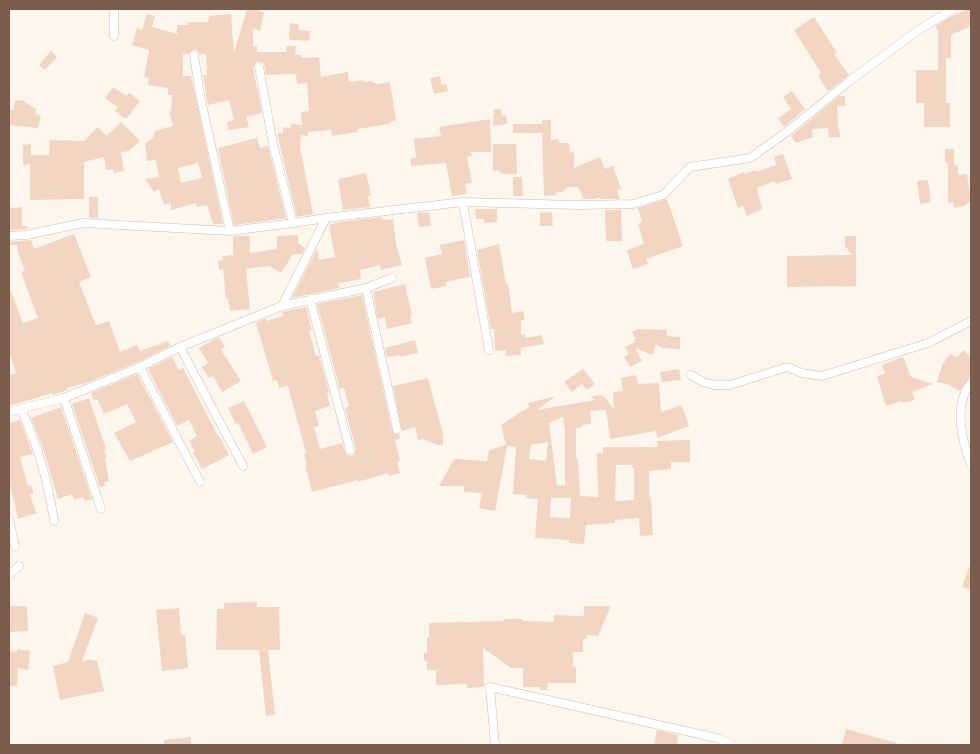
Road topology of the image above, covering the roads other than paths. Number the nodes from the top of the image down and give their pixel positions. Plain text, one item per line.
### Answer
1 (114, 9) edge
2 (953, 9) edge
3 (114, 36) dead end
4 (194, 55) dead end
5 (259, 67) dead end
6 (463, 202) junction
7 (326, 218) junction
8 (293, 223) junction
9 (230, 231) junction
10 (9, 236) edge
11 (392, 278) dead end
12 (366, 288) junction
13 (310, 299) junction
14 (282, 306) junction
15 (971, 321) edge
16 (180, 347) junction
17 (489, 350) dead end
18 (140, 367) junction
19 (690, 375) dead end
20 (971, 383) edge
21 (64, 398) junction
22 (21, 409) junction
23 (9, 412) edge
24 (397, 429) dead end
25 (350, 450) dead end
26 (971, 465) edge
27 (243, 466) dead end
28 (200, 482) dead end
29 (101, 509) dead end
30 (9, 520) edge
31 (54, 521) dead end
32 (15, 546) dead end
33 (19, 566) dead end
34 (9, 575) edge
35 (494, 745) edge
36 (733, 745) edge

1 - 3 street
2 - 6 street
4 - 9 street
5 - 8 street
6 - 7 street
6 - 17 street
7 - 8 street
7 - 14 street
8 - 9 street
9 - 10 street
11 - 12 street
12 - 13 street
12 - 24 street
13 - 14 street
13 - 25 street
14 - 16 street
15 - 19 street
16 - 18 street
16 - 27 street
18 - 21 street
18 - 28 street
20 - 26 street
21 - 22 street
21 - 29 street
22 - 23 street
22 - 31 street
30 - 32 street
33 - 34 street
35 - 36 street

